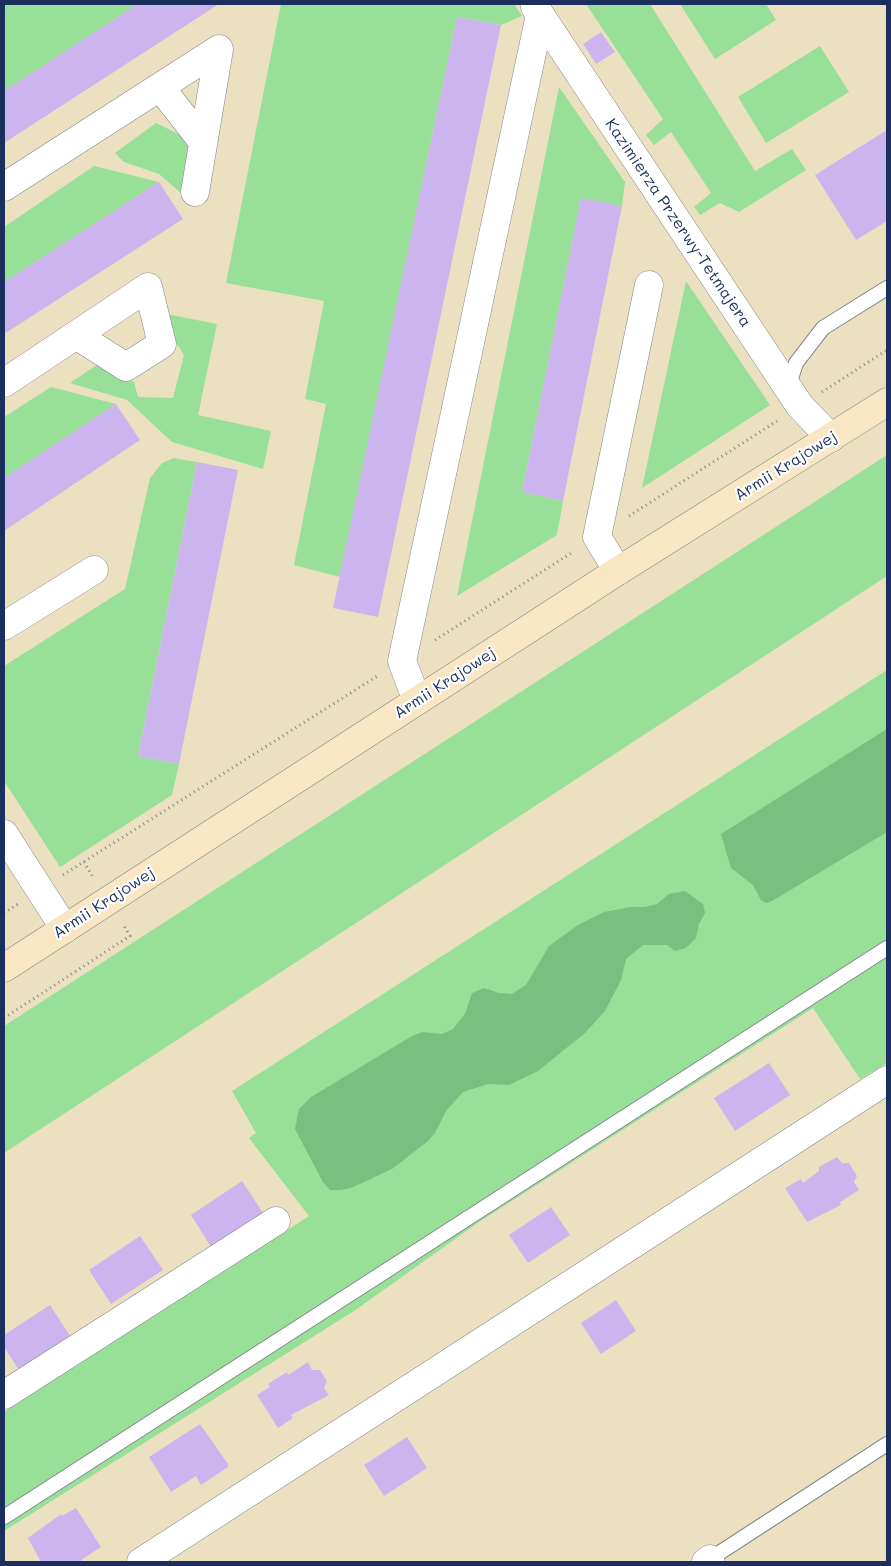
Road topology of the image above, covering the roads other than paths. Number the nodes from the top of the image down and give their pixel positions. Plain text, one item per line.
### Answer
1 (536, 10) edge
2 (160, 87) junction
3 (203, 142) junction
4 (4, 187) edge
5 (195, 192) dead end
6 (649, 285) dead end
7 (887, 288) edge
8 (76, 335) dead end
9 (4, 383) edge
10 (794, 397) junction
11 (887, 402) edge
12 (831, 438) junction
13 (94, 570) dead end
14 (618, 571) junction
15 (4, 626) edge
16 (417, 701) junction
17 (4, 834) edge
18 (65, 928) junction
19 (887, 948) edge
20 (4, 968) edge
21 (887, 1080) edge
22 (276, 1221) dead end
23 (4, 1395) edge
24 (887, 1444) edge
25 (4, 1517) edge
26 (708, 1561) edge
27 (141, 1562) edge

1 - 10 street, Kazimierza Przerwy-Tetmajera
1 - 16 street
2 - 3 street
2 - 3 street
2 - 4 street
3 - 5 street
6 - 14 street
7 - 10 lane
8 - 9 street
10 - 12 street, Kazimierza Przerwy-Tetmajera
11 - 12 street, Armii Krajowej
12 - 14 street, Armii Krajowej
13 - 15 street
14 - 16 street, Armii Krajowej
16 - 18 street, Armii Krajowej
17 - 18 street
18 - 20 street, Armii Krajowej
19 - 25 lane
21 - 27 street
22 - 23 street
24 - 26 lane

